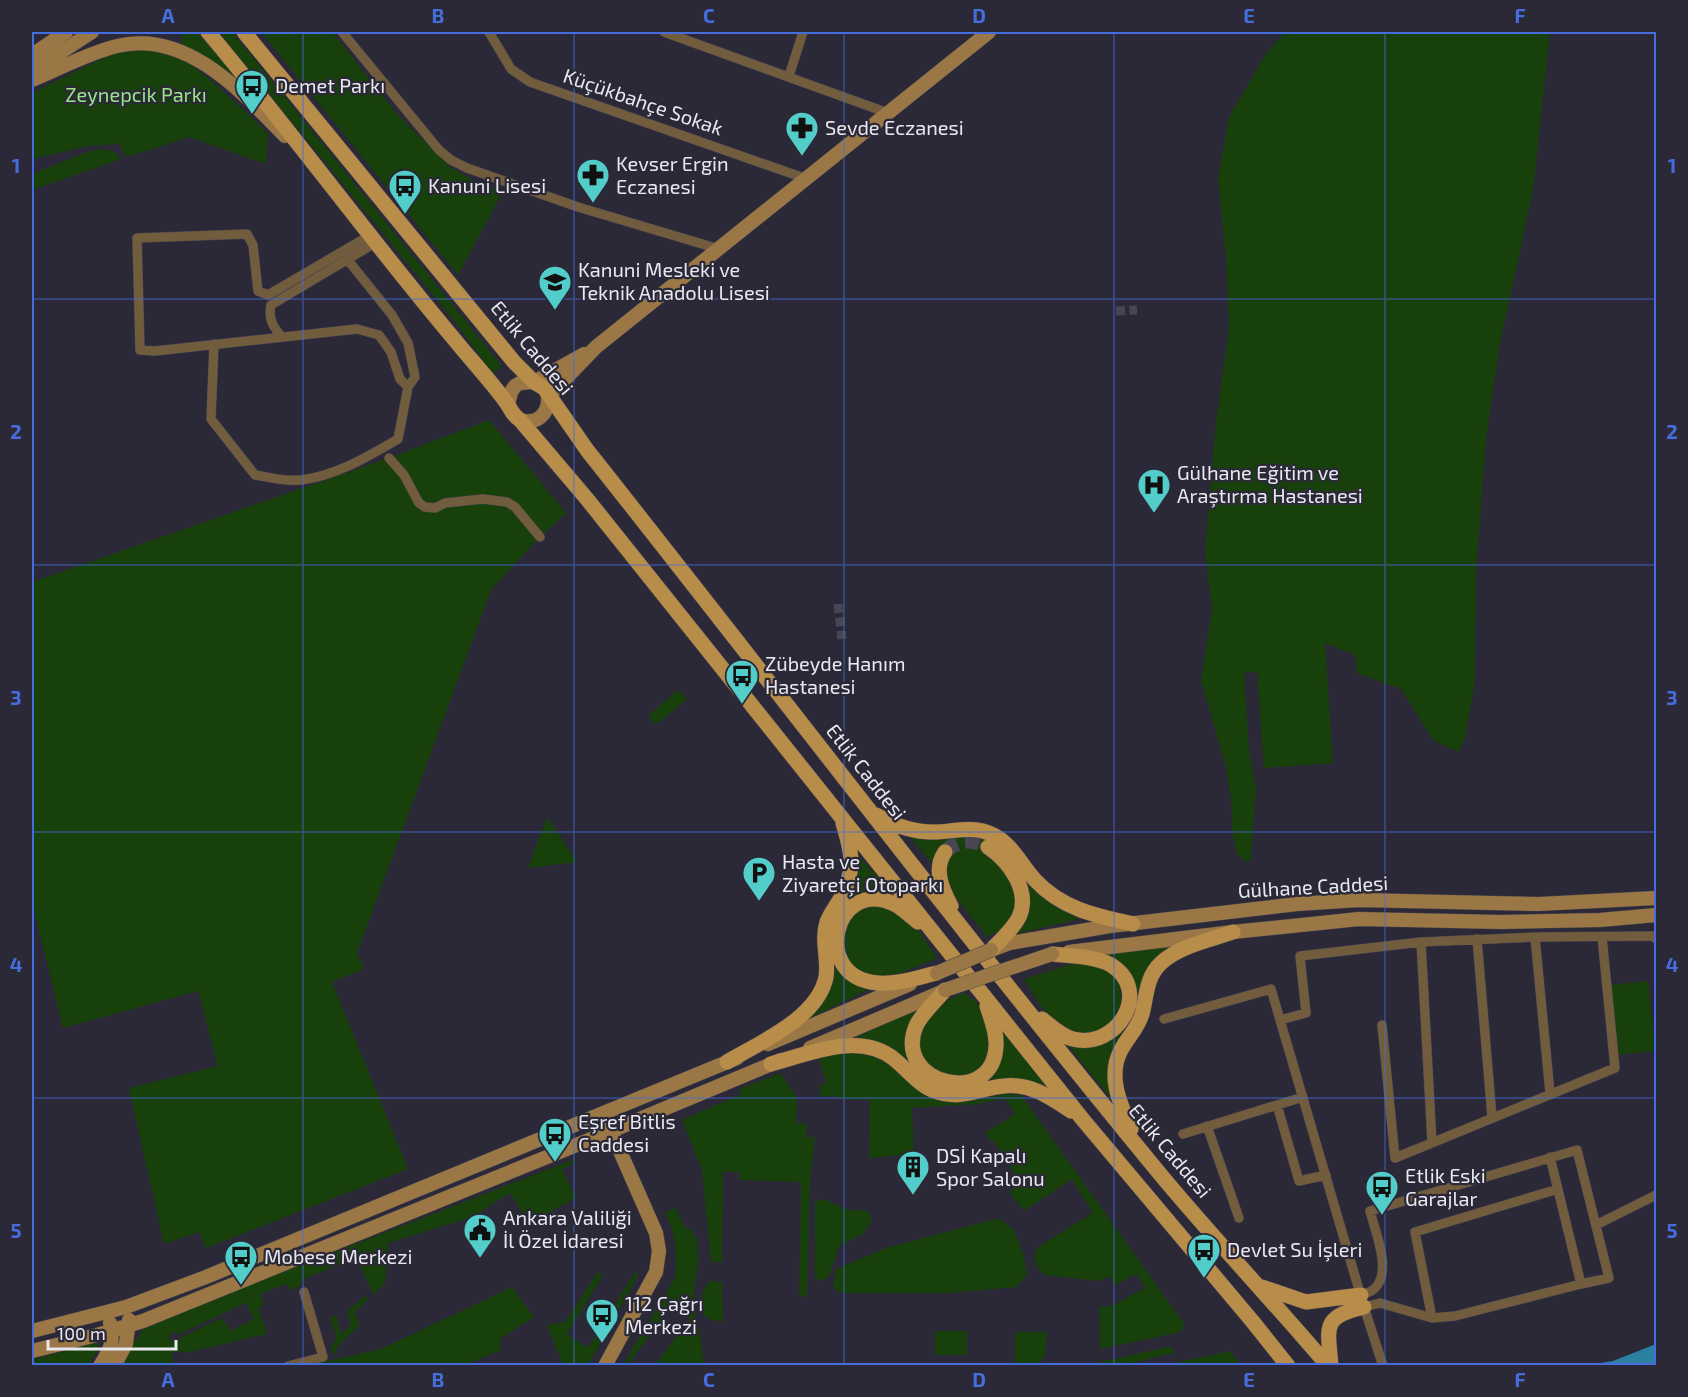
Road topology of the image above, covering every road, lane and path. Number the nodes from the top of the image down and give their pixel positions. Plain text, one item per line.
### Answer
1 (66, 32) edge
2 (92, 32) edge
3 (208, 32) edge
4 (244, 32) edge
5 (342, 32) edge
6 (489, 32) edge
7 (664, 32) edge
8 (802, 32) edge
9 (982, 34) edge
10 (32, 55) edge
11 (32, 71) edge
12 (789, 76) junction
13 (32, 80) edge
14 (888, 113) junction
15 (310, 162) junction
16 (807, 179) junction
17 (372, 240) junction
18 (719, 249) junction
19 (347, 259) junction
20 (282, 337) junction
21 (214, 344) junction
22 (596, 347) junction
23 (534, 382) junction
24 (408, 387) junction
25 (549, 398) junction
26 (508, 405) junction
27 (520, 420) junction
28 (389, 458) dead end
29 (540, 537) dead end
30 (869, 810) junction
31 (840, 814) junction
32 (988, 847) tunnel mouth
33 (945, 852) dead end
34 (1656, 898) edge
35 (1656, 915) edge
36 (1133, 924) junction
37 (1233, 932) junction
38 (969, 937) junction
39 (1009, 937) junction
40 (1535, 937) junction
41 (1602, 937) junction
42 (1478, 939) junction
43 (1656, 939) edge
44 (941, 942) junction
45 (1421, 942) junction
46 (991, 950) joint
47 (1052, 954) junction
48 (937, 973) junction
49 (945, 990) junction
50 (984, 997) junction
51 (1023, 1005) junction
52 (1164, 1018) dead end
53 (1280, 1020) junction
54 (1382, 1025) dead end
55 (727, 1062) junction
56 (771, 1064) junction
57 (1550, 1093) junction
58 (1303, 1097) junction
59 (1277, 1105) junction
60 (604, 1114) junction
61 (1492, 1118) junction
62 (1084, 1121) junction
63 (1207, 1126) junction
64 (611, 1131) junction
65 (1183, 1134) dead end
66 (1432, 1142) junction
67 (1143, 1153) junction
68 (1550, 1157) junction
69 (1326, 1175) junction
70 (1558, 1189) junction
71 (1656, 1195) edge
72 (1239, 1218) dead end
73 (1596, 1225) junction
74 (1581, 1284) junction
75 (1261, 1287) junction
76 (304, 1292) dead end
77 (1362, 1301) junction
78 (126, 1307) junction
79 (108, 1312) junction
80 (1432, 1318) junction
81 (129, 1326) junction
82 (111, 1330) junction
83 (32, 1331) edge
84 (32, 1351) edge
85 (100, 1365) edge
86 (114, 1365) edge
87 (288, 1365) edge
88 (605, 1365) edge
89 (1288, 1365) edge
90 (1329, 1365) edge
91 (1383, 1365) edge

1 - 10 main road
2 - 11 main road
3 - 15 main road
4 - 23 main road, Etlik Caddesi
5 - 18 street
6 - 16 street, Küçükbahçe Sokak
7 - 12 street
8 - 12 street
9 - 14 main road
12 - 14 street
13 - 15 main road
14 - 16 main road
15 - 17 main road
16 - 18 main road
17 - 19 street
17 - 21 street
17 - 26 main road
18 - 22 main road
19 - 20 street
19 - 24 street
20 - 21 street
20 - 24 street
21 - 24 street
22 - 23 main road
22 - 25 main road
23 - 25 main road, Etlik Caddesi
23 - 26 main road
25 - 27 main road
25 - 30 main road, Etlik Caddesi
26 - 27 main road
27 - 31 main road
28 - 29 street
30 - 36 main road
30 - 38 main road, Etlik Caddesi
31 - 44 main road
31 - 55 main road
32 - 39 main road
33 - 38 main road
34 - 36 main road, Gülhane Caddesi
35 - 37 main road, Gülhane Caddesi
36 - 39 main road, Gülhane Caddesi
37 - 47 main road, Gülhane Caddesi
37 - 67 main road
38 - 51 main road, Etlik Caddesi
39 - 46 main road
40 - 41 street
40 - 42 street
40 - 57 street
41 - 43 street
41 - 57 street
42 - 45 street
42 - 61 street
44 - 48 main road
44 - 50 main road
45 - 53 street
45 - 66 street
46 - 48 main road, bridge
47 - 49 main road, Gülhane Caddesi, bridge
47 - 51 main road
48 - 55 main road
49 - 50 main road
49 - 56 main road
50 - 62 main road
51 - 67 main road, Etlik Caddesi
52 - 53 street
53 - 58 street
54 - 66 street
55 - 60 main road
56 - 62 main road
56 - 64 main road
57 - 61 street
58 - 59 street
58 - 69 street
59 - 63 street
59 - 69 street
60 - 64 main road
60 - 78 main road
61 - 66 street
62 - 89 main road
63 - 65 street
63 - 72 street
64 - 81 main road
64 - 88 main road
67 - 75 main road, Etlik Caddesi
68 - 70 street
68 - 73 street
68 - 77 street
69 - 77 street
70 - 74 street
70 - 80 street
71 - 73 street
73 - 74 street
74 - 80 street
75 - 77 main road
75 - 90 main road, Etlik Caddesi
76 - 87 street
77 - 80 street
77 - 90 main road
77 - 91 street
78 - 79 main road
78 - 81 main road
79 - 82 main road
79 - 83 main road
81 - 82 main road
81 - 86 main road
82 - 84 main road
82 - 85 main road

